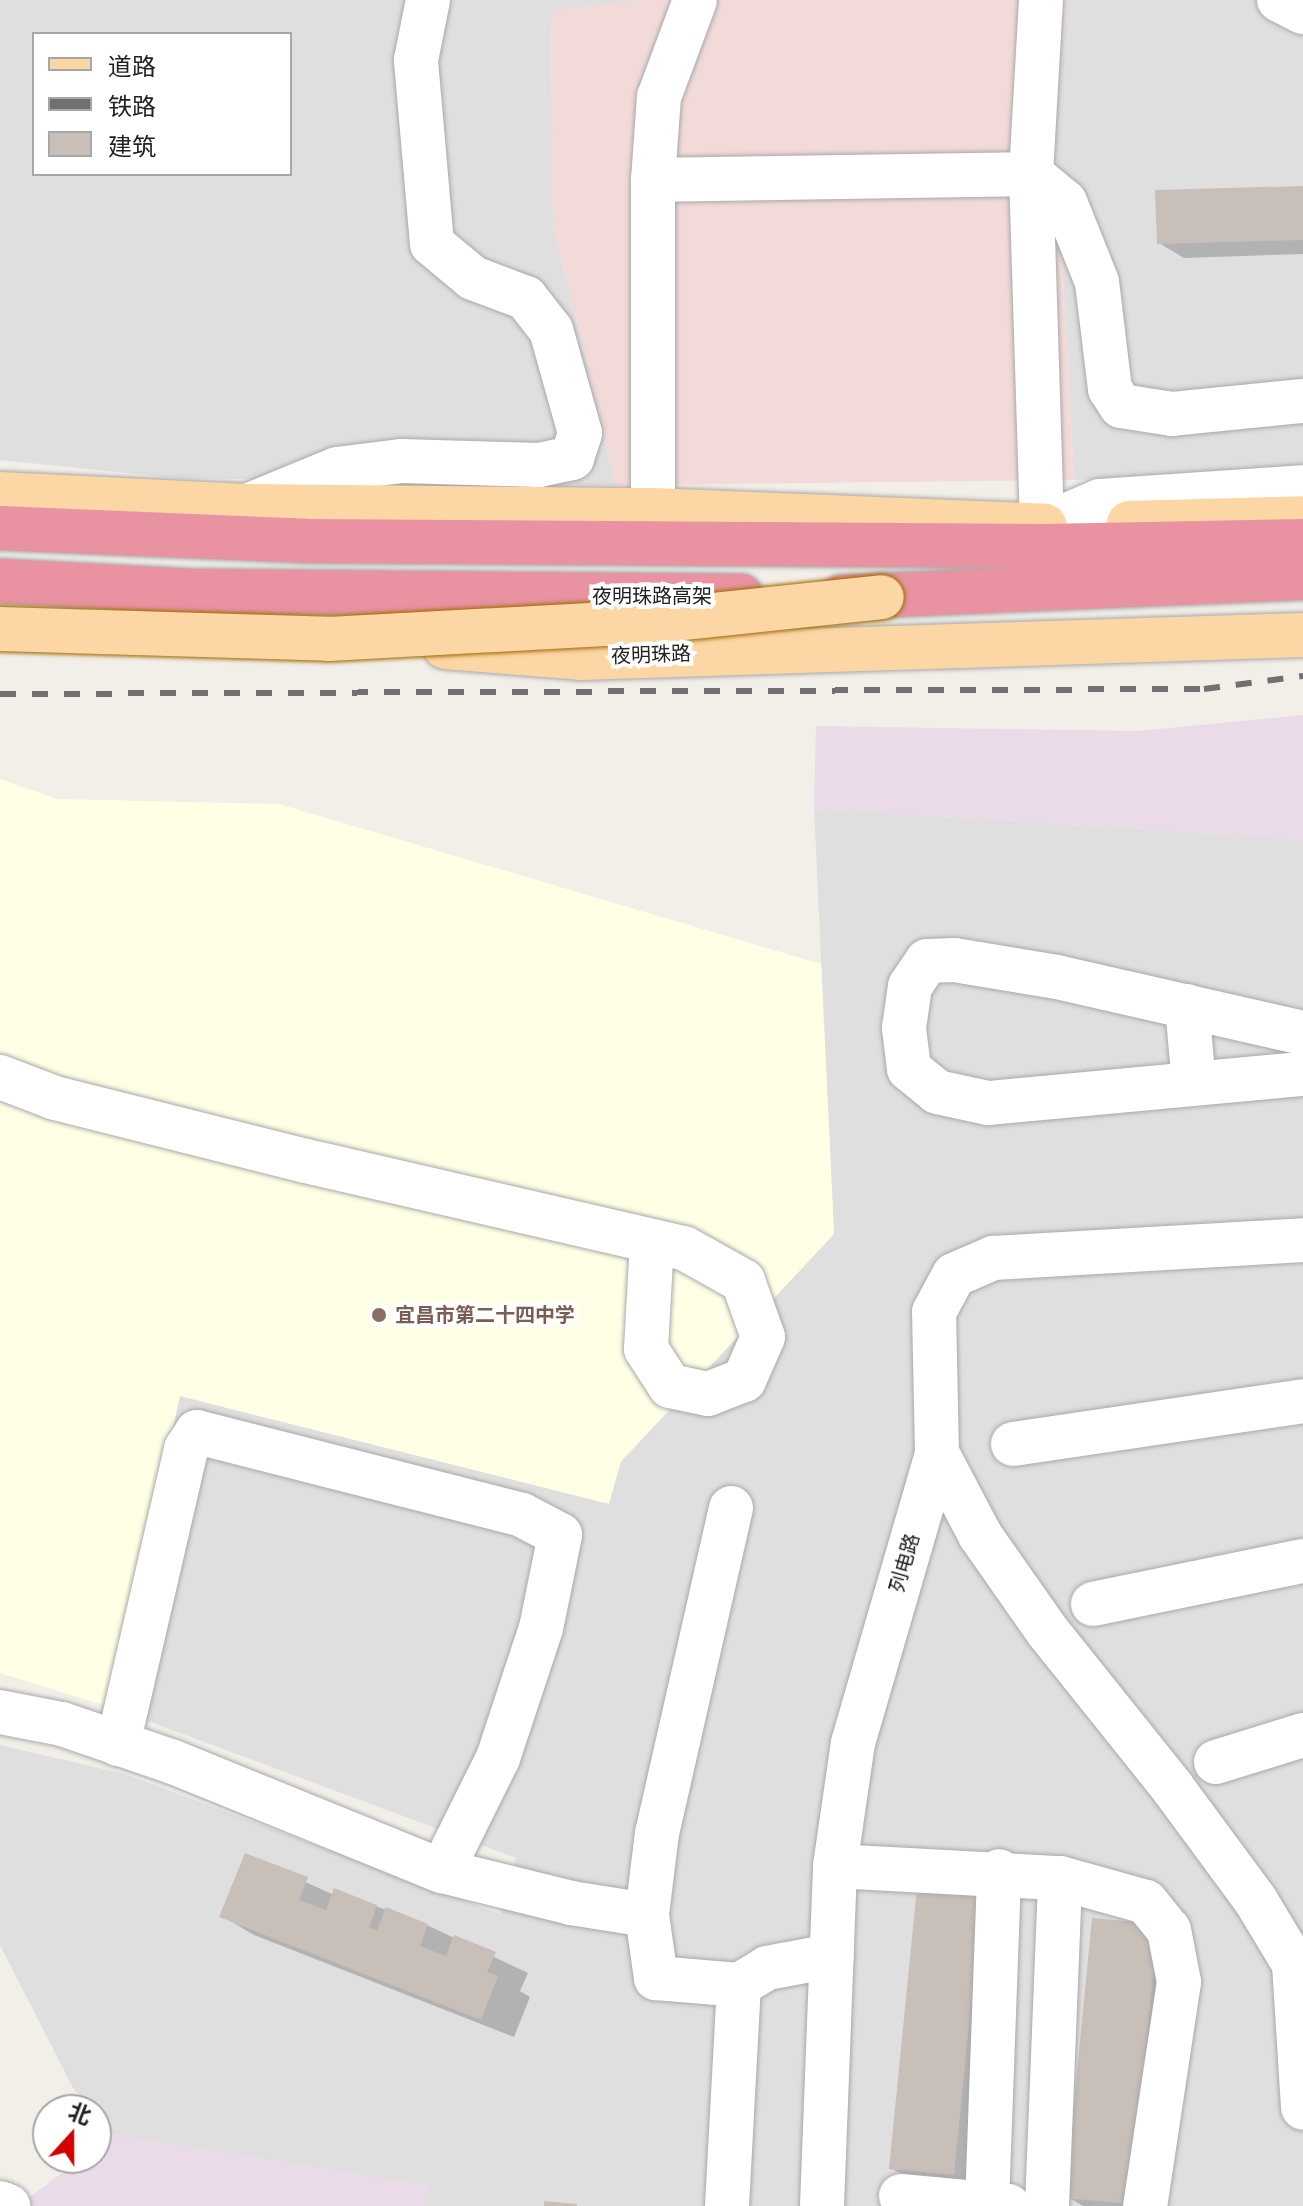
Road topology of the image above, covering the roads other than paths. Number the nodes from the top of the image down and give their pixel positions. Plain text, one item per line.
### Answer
1 (428, 0) edge
2 (695, 0) edge
3 (1041, 0) edge
4 (1279, 0) edge
5 (1303, 12) edge
6 (1031, 174) junction
7 (653, 180) junction
8 (1303, 401) edge
9 (1303, 487) edge
10 (0, 494) edge
11 (247, 506) junction
12 (653, 510) junction
13 (1303, 518) edge
14 (1042, 526) junction
15 (0, 528) edge
16 (1303, 541) edge
17 (1303, 578) edge
18 (0, 581) edge
19 (882, 597) junction
20 (0, 613) edge
21 (0, 629) edge
22 (1303, 635) edge
23 (1187, 1006) junction
24 (1303, 1033) edge
25 (1303, 1074) edge
26 (0, 1077) edge
27 (1194, 1084) junction
28 (1303, 1240) edge
29 (652, 1241) dead end
30 (1303, 1401) edge
31 (1013, 1444) dead end
32 (937, 1453) junction
33 (731, 1508) dead end
34 (1303, 1561) edge
35 (1093, 1604) dead end
36 (0, 1712) edge
37 (1303, 1735) edge
38 (118, 1744) junction
39 (1216, 1762) dead end
40 (835, 1866) junction
41 (442, 1871) junction
42 (999, 1871) junction
43 (1060, 1878) junction
44 (647, 1915) junction
45 (832, 1956) junction
46 (739, 1985) junction
47 (1303, 2108) edge
48 (901, 2196) dead end
49 (0, 2203) edge
50 (998, 2205) edge
51 (8, 2206) edge
52 (727, 2206) edge
53 (822, 2206) edge
54 (1047, 2206) edge
55 (1145, 2206) edge

1 - 11 street
2 - 7 street
3 - 6 street
4 - 5 street
6 - 7 street
6 - 8 street
6 - 14 street
7 - 12 street
9 - 14 street
10 - 11 main road
11 - 12 main road
12 - 14 main road
13 - 14 main road
15 - 16 highway
17 - 19 highway, 夜明珠路高架
18 - 19 highway, 夜明珠路高架, bridge
19 - 21 main road, bridge
20 - 22 main road, 夜明珠路
23 - 24 street
23 - 27 street
23 - 27 street
25 - 27 street
26 - 29 street
28 - 32 street, 列电路
30 - 31 street
32 - 40 street, 列电路
32 - 47 street
33 - 44 street
34 - 35 street
36 - 38 street
37 - 39 street
38 - 41 street
38 - 41 street
40 - 42 street
40 - 45 street, 列电路
41 - 44 street
42 - 43 street
42 - 50 street
43 - 54 street
43 - 55 street
44 - 46 street
45 - 46 street
45 - 53 street, 列电路
46 - 52 street
48 - 50 street
49 - 51 street

